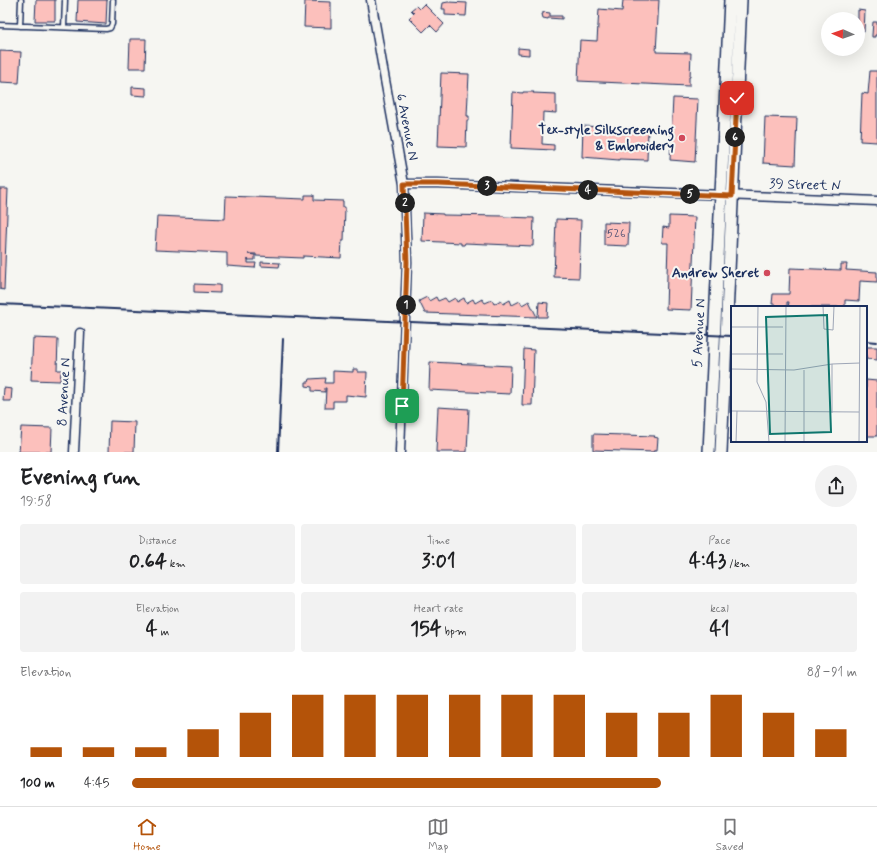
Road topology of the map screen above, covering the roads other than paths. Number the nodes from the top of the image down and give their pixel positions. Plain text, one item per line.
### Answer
1 (21, 0) edge
2 (65, 0) edge
3 (113, 0) edge
4 (371, 0) edge
5 (730, 0) edge
6 (741, 0) edge
7 (0, 25) edge
8 (20, 26) junction
9 (64, 27) junction
10 (404, 184) junction
11 (721, 196) junction
12 (732, 196) junction
13 (877, 201) edge
14 (80, 333) dead end
15 (74, 452) edge
16 (400, 452) edge
17 (709, 452) edge
18 (721, 452) edge

1 - 8 lane
2 - 9 lane
3 - 9 lane
4 - 10 street, 6 Avenue N
5 - 11 main road, 5 Avenue N
6 - 12 main road, 5 Avenue N
7 - 8 lane
8 - 9 lane
10 - 11 street
10 - 16 street, 6 Avenue N
11 - 12 street, 39 Street N
11 - 17 main road, 5 Avenue N
12 - 13 street, 39 Street N
12 - 18 main road, 5 Avenue N
14 - 15 street, 8 Avenue N

